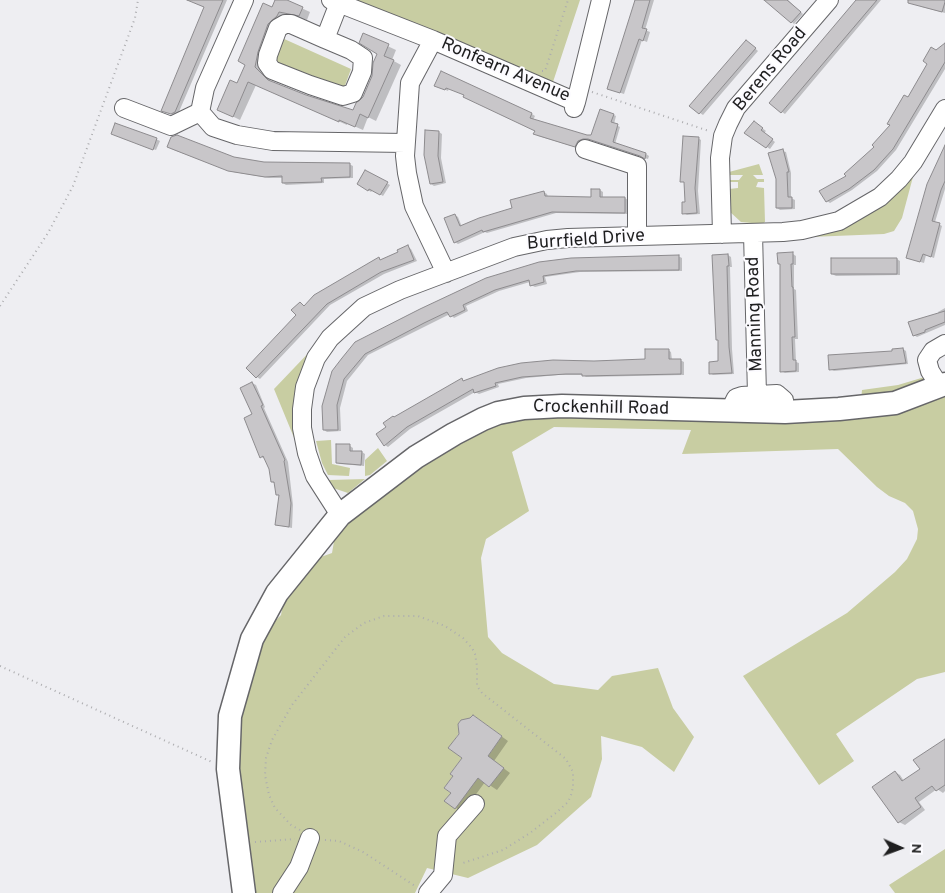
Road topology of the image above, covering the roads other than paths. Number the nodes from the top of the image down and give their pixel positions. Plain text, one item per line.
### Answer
1 (244, 0) edge
2 (602, 0) edge
3 (825, 1) edge
4 (335, 2) edge
5 (325, 39) junction
6 (434, 40) junction
7 (124, 108) dead end
8 (945, 109) edge
9 (200, 112) junction
10 (405, 143) junction
11 (585, 149) dead end
12 (753, 233) junction
13 (722, 234) junction
14 (637, 236) junction
15 (446, 272) junction
16 (945, 344) edge
17 (943, 385) edge
18 (757, 395) junction
19 (732, 411) junction
20 (785, 412) junction
21 (340, 515) junction
22 (475, 804) dead end
23 (310, 838) road end
24 (423, 890) edge
25 (244, 893) edge
26 (282, 893) edge

1 - 9 street
2 - 6 street, Ronfearn Avenue
3 - 13 street, Berens Road
4 - 5 street
4 - 6 street
5 - 5 street
6 - 10 street, Ronfearn Avenue
7 - 9 street
8 - 12 street, Burrfield Drive
9 - 10 street
10 - 15 street, Ronfearn Avenue
11 - 14 street
12 - 13 street, Burrfield Drive
12 - 18 street, Manning Road
13 - 14 street, Burrfield Drive
14 - 15 street, Burrfield Drive
15 - 21 street, Burrfield Drive
16 - 17 street, Crockenhill Road
17 - 20 main road, Crockenhill Road
18 - 19 street, Manning Road
18 - 20 street, Manning Road
19 - 20 main road, Crockenhill Road
19 - 21 main road, Crockenhill Road
21 - 25 main road, Crockenhill Road
22 - 24 street
23 - 26 street

